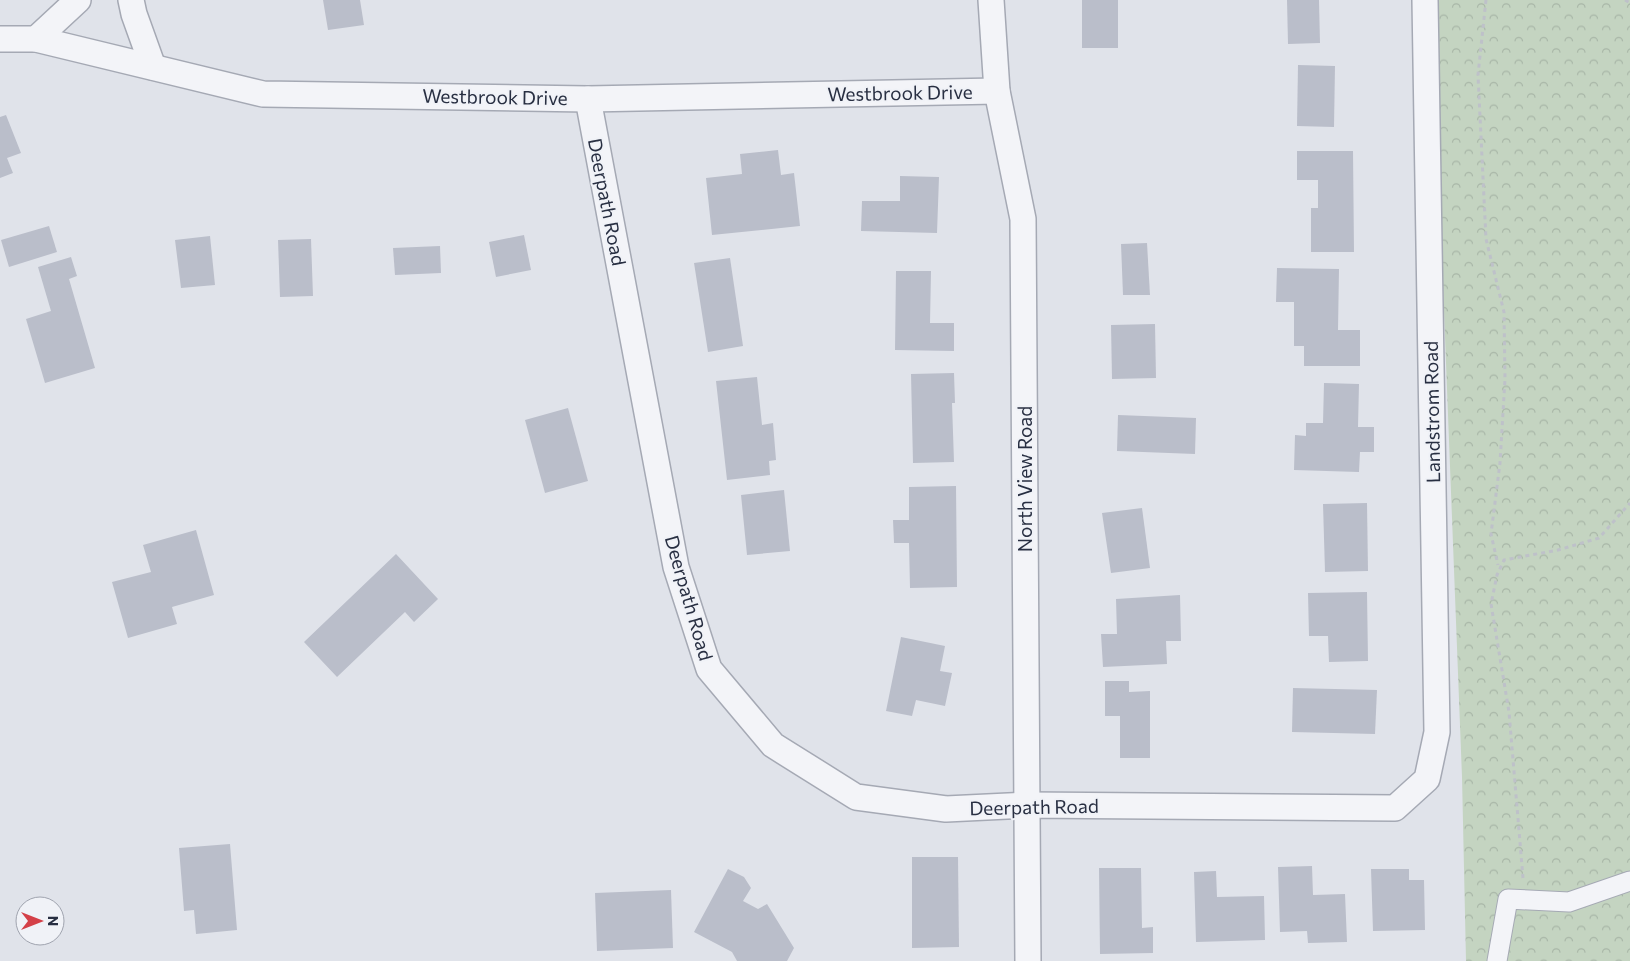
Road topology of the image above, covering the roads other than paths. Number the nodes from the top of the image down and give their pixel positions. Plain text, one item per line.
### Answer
1 (78, 0) edge
2 (131, 0) edge
3 (991, 0) edge
4 (1425, 0) edge
5 (0, 39) edge
6 (36, 39) junction
7 (153, 67) junction
8 (997, 91) junction
9 (588, 99) junction
10 (1027, 805) junction
11 (1394, 808) joint
12 (1630, 881) edge
13 (1028, 961) edge
14 (1497, 961) edge

1 - 6 street
2 - 7 street
3 - 8 street, North View Road
4 - 11 street, Landstrom Road
5 - 6 street, Westbrook Drive
6 - 7 street, Westbrook Drive
7 - 9 street, Westbrook Drive
8 - 9 street, Westbrook Drive
8 - 10 street, North View Road
9 - 10 street, Deerpath Road
10 - 11 street, Deerpath Road
10 - 13 street, North View Road
12 - 14 street

